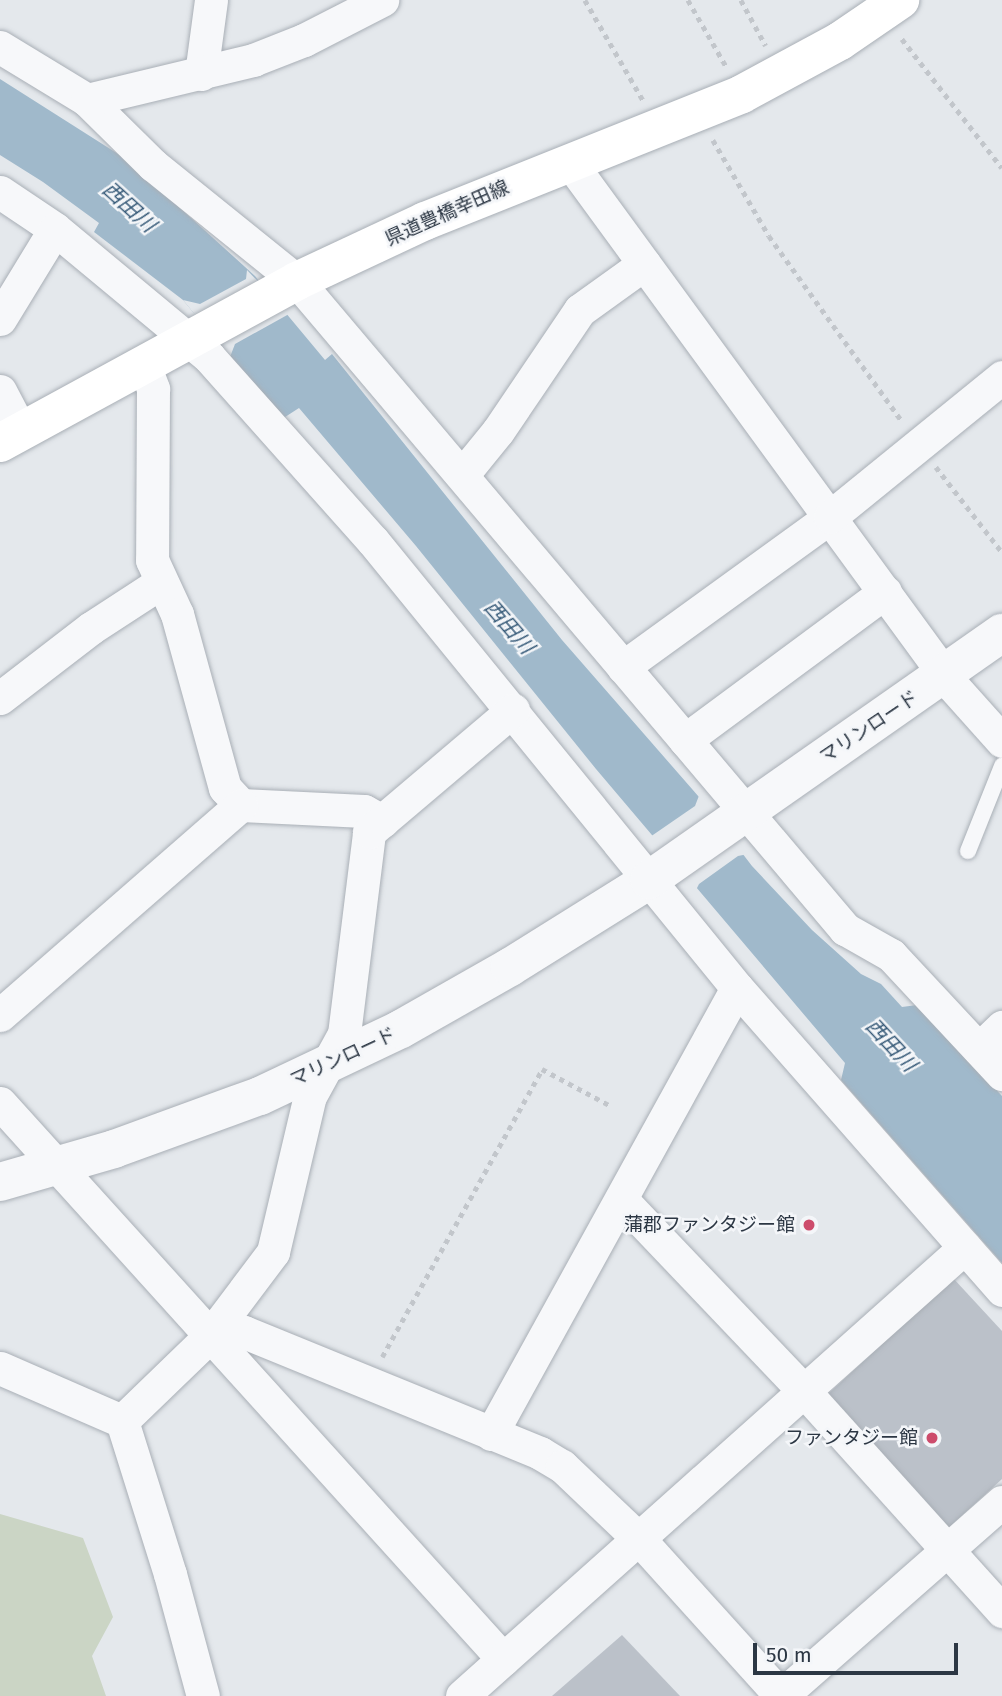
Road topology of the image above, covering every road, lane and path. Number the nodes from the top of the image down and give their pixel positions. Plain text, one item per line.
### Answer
1 (211, 0) edge
2 (382, 0) edge
3 (585, 0) edge
4 (688, 0) edge
5 (741, 0) edge
6 (891, 6) edge
7 (0, 47) edge
8 (201, 74) junction
9 (782, 74) junction
10 (742, 94) junction
11 (86, 100) junction
12 (698, 114) junction
13 (660, 128) junction
14 (569, 161) junction
15 (1002, 168) edge
16 (0, 192) edge
17 (55, 229) junction
18 (644, 264) junction
19 (286, 287) junction
20 (2, 312) edge
21 (196, 337) junction
22 (144, 365) junction
23 (1002, 377) edge
24 (0, 391) edge
25 (11, 437) edge
26 (918, 444) junction
27 (463, 474) junction
28 (830, 517) junction
29 (1002, 552) edge
30 (160, 583) junction
31 (885, 592) junction
32 (1002, 633) edge
33 (623, 667) junction
34 (946, 675) junction
35 (0, 698) edge
36 (513, 710) junction
37 (685, 740) junction
38 (1002, 740) edge
39 (1002, 766) edge
40 (241, 805) junction
41 (740, 815) junction
42 (382, 821) junction
43 (968, 851) dead end
44 (654, 876) junction
45 (737, 988) junction
46 (0, 1014) edge
47 (991, 1038) edge
48 (329, 1065) junction
49 (1002, 1073) edge
50 (0, 1103) edge
51 (611, 1106) dead end
52 (54, 1166) junction
53 (0, 1182) edge
54 (622, 1200) junction
55 (965, 1247) junction
56 (1002, 1290) edge
57 (210, 1336) junction
58 (0, 1368) edge
59 (368, 1382) junction
60 (805, 1392) junction
61 (122, 1421) junction
62 (491, 1433) junction
63 (1002, 1502) edge
64 (640, 1540) junction
65 (948, 1550) junction
66 (1002, 1611) edge
67 (503, 1659) junction
68 (203, 1696) edge
69 (462, 1696) edge
70 (781, 1696) edge

1 - 8 street
2 - 8 street
3 - 13 path
4 - 10 path
5 - 9 path
6 - 9 main road, 県道豊橋幸田線
6 - 15 path
7 - 11 street
8 - 11 street
9 - 10 main road, 県道豊橋幸田線
10 - 12 main road, 県道豊橋幸田線
11 - 19 street
12 - 13 main road, 県道豊橋幸田線
12 - 26 path
13 - 14 main road, 県道豊橋幸田線
14 - 18 street
14 - 19 main road, 県道豊橋幸田線
16 - 17 street
17 - 20 street
17 - 21 street
18 - 27 street
18 - 28 street
19 - 21 main road, 県道豊橋幸田線
19 - 27 street
21 - 22 main road, 県道豊橋幸田線
21 - 36 street
22 - 25 main road, 県道豊橋幸田線
22 - 30 street
23 - 26 street
24 - 25 street
26 - 28 street
26 - 29 path
27 - 33 street
28 - 31 street
28 - 33 street
30 - 35 street
30 - 40 street
31 - 34 street
31 - 37 street
32 - 34 street, マリンロード
33 - 37 street
34 - 38 street
34 - 41 street, マリンロード
36 - 42 street
36 - 44 street
37 - 41 street
39 - 43 lane
40 - 42 street
40 - 46 street
41 - 44 street, マリンロード
41 - 47 street
42 - 48 street
44 - 45 street
44 - 48 street, マリンロード
45 - 54 street
45 - 55 street
47 - 49 street
48 - 52 street, マリンロード
48 - 57 street
50 - 52 street
51 - 59 path
52 - 53 street, マリンロード
52 - 57 street
54 - 60 street
54 - 62 street
55 - 56 street
55 - 60 street
57 - 59 street
57 - 61 street
57 - 67 street
58 - 61 street
59 - 62 street
60 - 64 street
60 - 65 street
61 - 68 street
62 - 64 street
63 - 65 street
64 - 67 street
64 - 70 street
65 - 66 street
65 - 70 street
67 - 69 street

